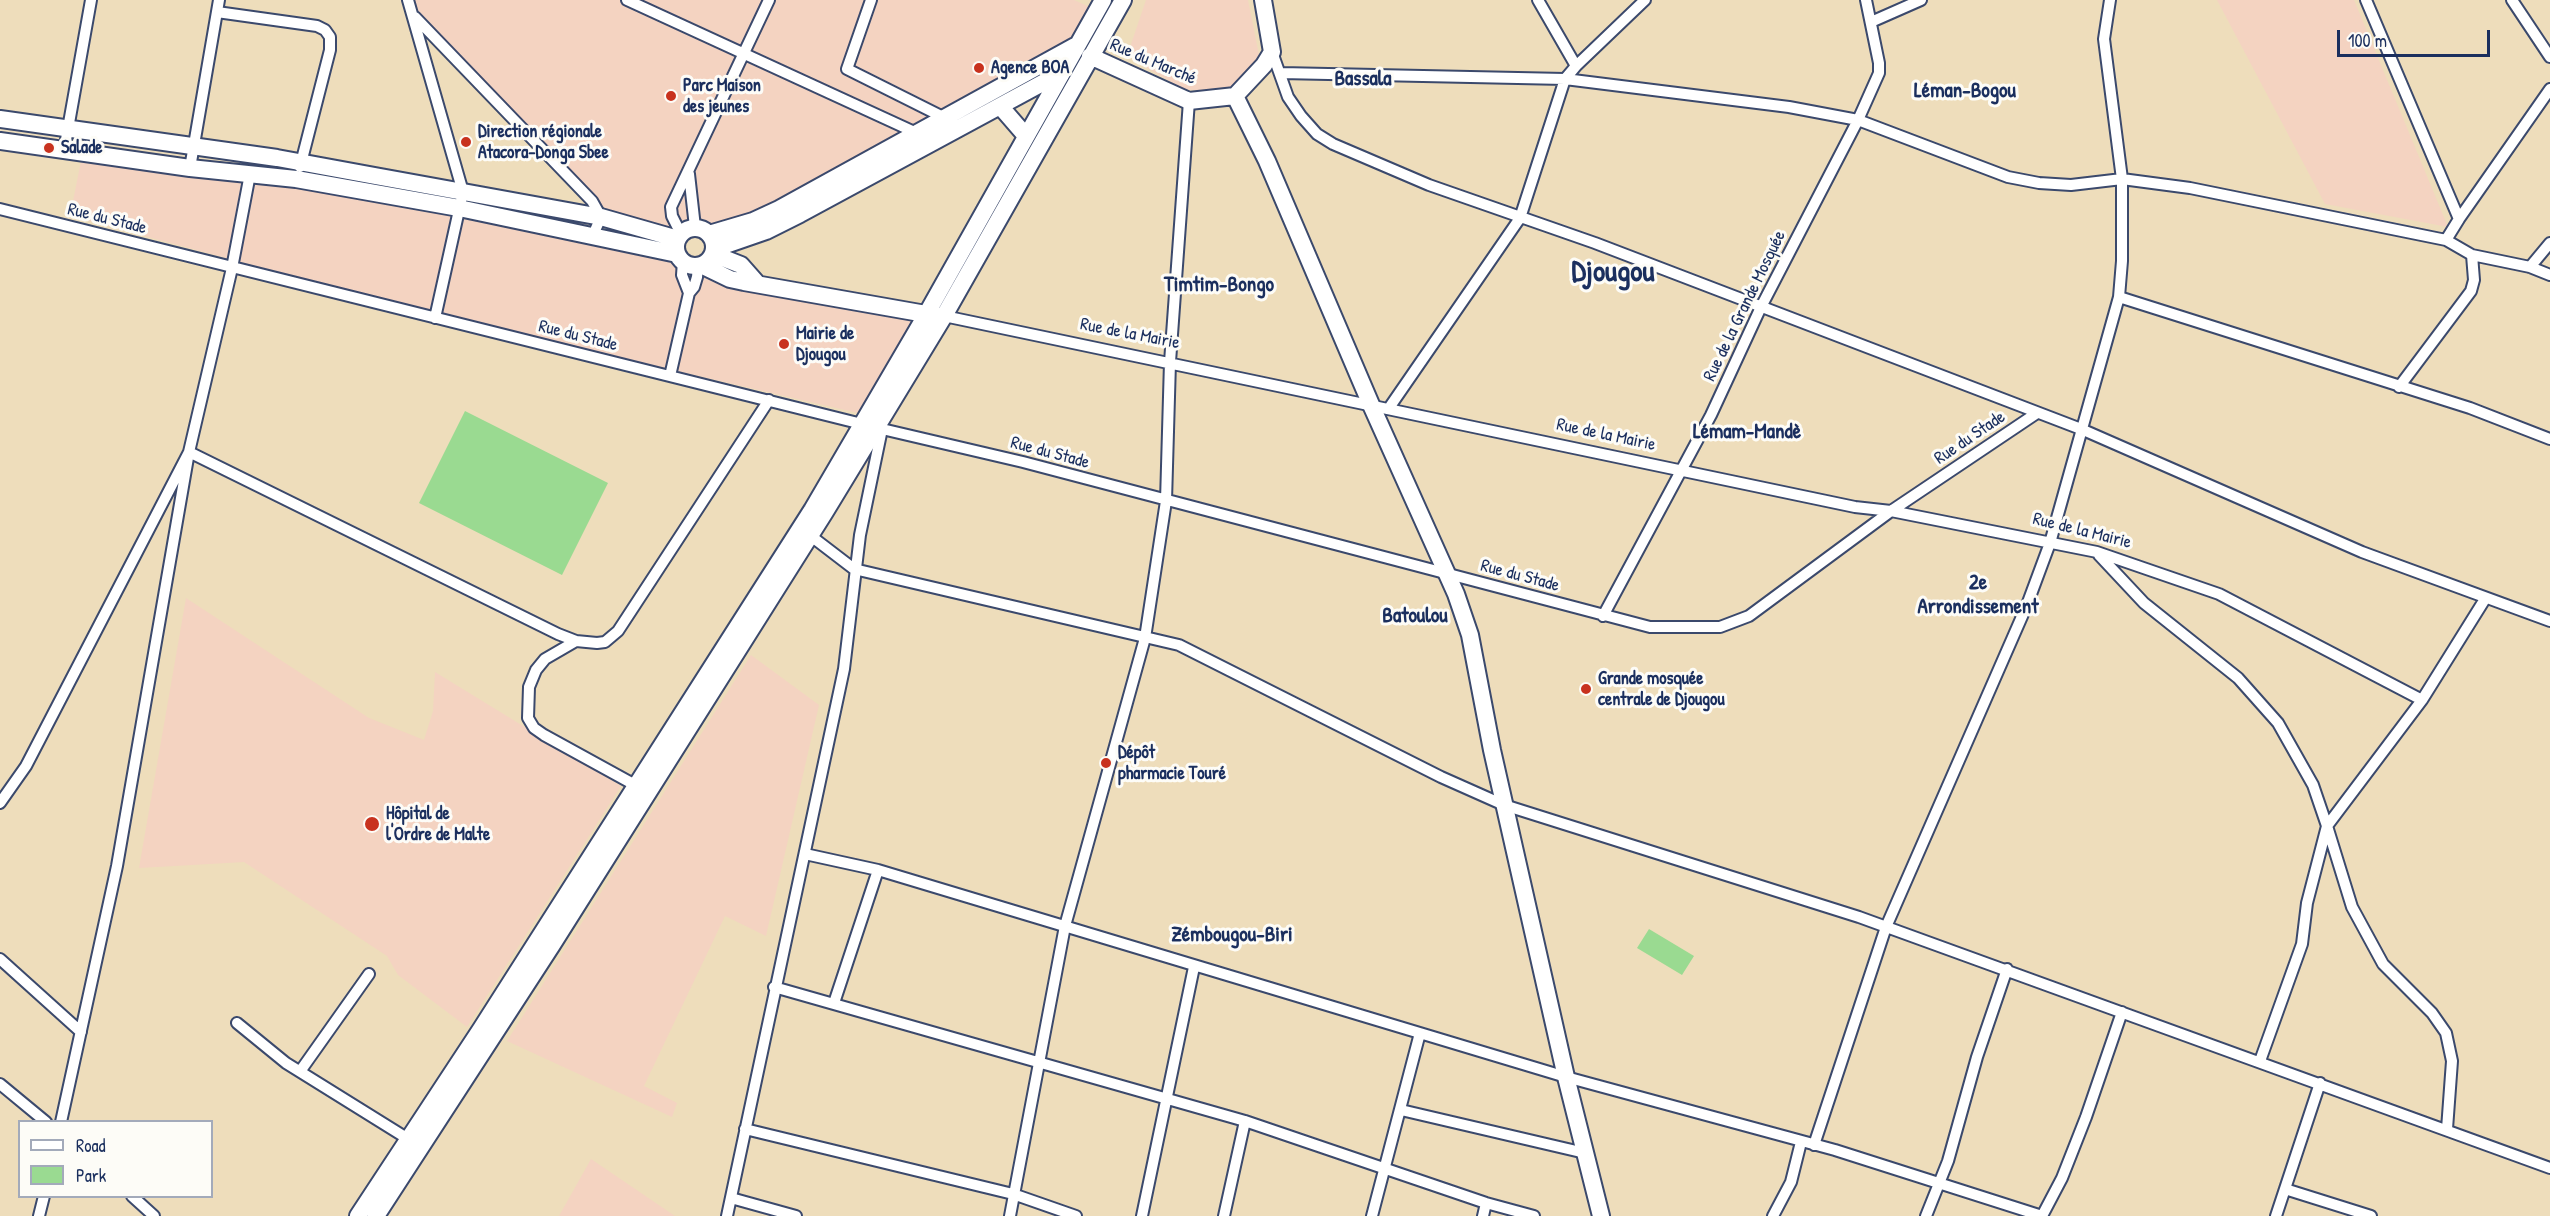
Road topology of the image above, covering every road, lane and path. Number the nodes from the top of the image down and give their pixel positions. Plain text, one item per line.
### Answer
1 (91, 0) edge
2 (219, 0) edge
3 (408, 0) edge
4 (627, 0) edge
5 (769, 0) edge
6 (871, 0) edge
7 (1103, 0) edge
8 (1263, 0) edge
9 (1538, 0) edge
10 (1645, 0) edge
11 (1866, 0) edge
12 (1921, 0) edge
13 (2110, 0) edge
14 (2366, 0) edge
15 (2512, 0) edge
16 (1119, 1) edge
17 (217, 12) junction
18 (412, 14) junction
19 (1871, 22) junction
20 (1076, 45) junction
21 (1272, 52) junction
22 (745, 54) junction
23 (1090, 56) junction
24 (2550, 57) edge
25 (1576, 66) junction
26 (1060, 73) junction
27 (1281, 73) junction
28 (1565, 79) junction
29 (2550, 89) edge
30 (1235, 96) junction
31 (1189, 101) junction
32 (999, 106) junction
33 (943, 117) junction
34 (0, 119) edge
35 (1858, 120) junction
36 (68, 130) junction
37 (917, 131) junction
38 (1026, 136) junction
39 (0, 141) edge
40 (933, 144) junction
41 (194, 146) junction
42 (64, 151) junction
43 (301, 163) junction
44 (190, 168) junction
45 (250, 174) junction
46 (689, 174) junction
47 (296, 179) junction
48 (2122, 179) junction
49 (461, 200) junction
50 (0, 209) edge
51 (601, 218) junction
52 (1520, 218) junction
53 (2459, 219) junction
54 (593, 235) junction
55 (2446, 240) junction
56 (2550, 243) edge
57 (695, 248) junction
58 (2472, 255) junction
59 (2530, 267) junction
60 (232, 268) junction
61 (2550, 274) edge
62 (2119, 297) junction
63 (1761, 307) junction
64 (926, 315) junction
65 (944, 316) junction
66 (435, 318) junction
67 (1170, 362) junction
68 (670, 376) junction
69 (2399, 387) junction
70 (770, 400) junction
71 (1380, 408) junction
72 (2037, 413) junction
73 (874, 427) junction
74 (2081, 429) junction
75 (2550, 439) edge
76 (189, 452) junction
77 (1681, 471) junction
78 (1166, 501) junction
79 (1891, 511) junction
80 (805, 531) junction
81 (2050, 543) junction
82 (2097, 552) junction
83 (854, 569) junction
84 (1445, 573) junction
85 (2485, 599) junction
86 (1603, 616) junction
87 (2550, 621) edge
88 (1145, 638) junction
89 (576, 641) junction
90 (2422, 700) junction
91 (635, 785) junction
92 (0, 803) edge
93 (1504, 805) junction
94 (2327, 826) junction
95 (805, 854) junction
96 (878, 870) junction
97 (1065, 926) junction
98 (1886, 927) junction
99 (0, 959) edge
100 (1194, 967) junction
101 (2007, 969) junction
102 (369, 974) dead end
103 (774, 987) junction
104 (834, 1003) junction
105 (2122, 1012) junction
106 (237, 1023) dead end
107 (81, 1032) junction
108 (1420, 1032) junction
109 (2260, 1061) junction
110 (1037, 1064) junction
111 (301, 1070) junction
112 (1566, 1077) junction
113 (2320, 1083) junction
114 (0, 1084) edge
115 (1167, 1098) junction
116 (1401, 1110) junction
117 (44, 1120) edge
118 (61, 1120) edge
119 (1245, 1121) junction
120 (745, 1129) junction
121 (2447, 1129) junction
122 (1801, 1142) junction
123 (414, 1144) junction
124 (1815, 1145) junction
125 (1585, 1153) junction
126 (2550, 1168) edge
127 (1386, 1169) junction
128 (1939, 1183) junction
129 (2285, 1189) junction
130 (1013, 1194) junction
131 (44, 1198) edge
132 (133, 1198) edge
133 (731, 1198) junction
134 (1486, 1203) junction
135 (39, 1216) edge
136 (154, 1216) edge
137 (358, 1216) edge
138 (376, 1216) edge
139 (727, 1216) edge
140 (796, 1216) edge
141 (1010, 1216) edge
142 (1076, 1216) edge
143 (1142, 1216) edge
144 (1224, 1216) edge
145 (1372, 1216) edge
146 (1483, 1216) edge
147 (1534, 1216) edge
148 (1601, 1216) edge
149 (1773, 1216) edge
150 (1926, 1216) edge
151 (2042, 1216) edge
152 (2276, 1216) edge
153 (2371, 1216) edge

1 - 36 street
2 - 17 street
3 - 18 street
4 - 22 street
5 - 22 street
6 - 33 street
7 - 20 main road
8 - 21 main road
9 - 25 street
10 - 25 street
11 - 19 street, Rue de la Grande Mosquée
12 - 19 street
13 - 48 street
14 - 53 street
15 - 24 street
16 - 23 main road
17 - 41 street
17 - 43 street
18 - 49 street
18 - 51 street
19 - 35 street, Rue de la Grande Mosquée
20 - 26 main road
20 - 33 main road
21 - 27 street
21 - 30 main road
22 - 37 street
22 - 46 street
23 - 26 main road
23 - 31 main road, Rue du Marché
23 - 65 main road
25 - 28 street
26 - 32 main road
26 - 38 main road
27 - 28 street
27 - 52 street
28 - 35 street
28 - 52 street
29 - 53 street
30 - 31 main road, Rue du Marché
30 - 71 main road
31 - 67 street
32 - 38 main road
32 - 40 main road
33 - 37 main road
34 - 36 main road
35 - 48 street
35 - 63 street, Rue de la Grande Mosquée
36 - 41 main road
36 - 42 street
37 - 40 street
37 - 57 main road
38 - 64 main road
39 - 42 main road
40 - 57 main road
41 - 43 main road
41 - 44 street
42 - 44 main road
43 - 47 street
43 - 49 main road
44 - 45 main road
45 - 47 main road
45 - 60 street
46 - 57 street
46 - 57 street
47 - 49 main road
48 - 55 street
48 - 62 street
49 - 51 main road
49 - 54 main road
49 - 66 street
50 - 60 street, Rue du Stade
51 - 54 street
51 - 57 main road
52 - 63 street
52 - 71 street
53 - 55 street
54 - 57 main road
55 - 58 street
56 - 59 street
57 - 64 main road, Rue de la Mairie
57 - 68 street
58 - 59 street
58 - 69 street
59 - 61 street
60 - 66 street, Rue du Stade
60 - 76 street
62 - 69 street
62 - 74 street
63 - 72 street
63 - 77 street, Rue de la Grande Mosquée
64 - 65 main road, Rue de la Mairie
64 - 73 main road
65 - 67 street, Rue de la Mairie
65 - 73 main road
66 - 68 street, Rue du Stade
67 - 71 street, Rue de la Mairie
67 - 78 street
68 - 70 street, Rue du Stade
69 - 75 street
70 - 73 street, Rue du Stade
70 - 89 street
71 - 77 street, Rue de la Mairie
71 - 84 main road
72 - 74 street
72 - 79 street, Rue du Stade
73 - 78 street, Rue du Stade
73 - 80 main road
73 - 83 street
74 - 81 street
74 - 85 street
76 - 89 street
76 - 92 street
76 - 107 street
77 - 79 street, Rue de la Mairie
77 - 86 street, Rue de la Grande Mosquée
78 - 84 street, Rue du Stade
78 - 88 street
79 - 81 street, Rue de la Mairie
79 - 86 street, Rue du Stade
80 - 83 street
80 - 91 main road
80 - 123 main road
81 - 82 street, Rue de la Mairie
81 - 98 street
82 - 90 street, Rue de la Mairie
82 - 94 street
83 - 88 street
83 - 95 street
84 - 86 street, Rue du Stade
84 - 93 main road
85 - 87 street
85 - 90 street
88 - 93 street
88 - 97 street
89 - 91 street
90 - 94 street
91 - 123 main road
93 - 98 street
93 - 112 main road
94 - 109 street
94 - 121 street
95 - 96 street
95 - 103 street
96 - 97 street
96 - 104 street
97 - 100 street
97 - 110 street
98 - 101 street
98 - 124 street
99 - 107 street
100 - 108 street
100 - 115 street
101 - 105 street
101 - 128 street
102 - 111 street
103 - 104 street
103 - 120 street
104 - 110 street
105 - 109 street
105 - 151 street
106 - 111 street
107 - 118 street
108 - 112 street
108 - 116 street
109 - 113 street
110 - 115 street
110 - 130 street
111 - 123 street
112 - 122 street
112 - 125 main road
113 - 121 street
113 - 129 street
114 - 117 street
115 - 119 street
115 - 143 street
116 - 125 street
116 - 127 street
119 - 127 street
119 - 144 street
120 - 130 street
120 - 133 street
121 - 126 street
122 - 124 street
122 - 149 street
123 - 137 main road
123 - 138 main road
124 - 128 street
125 - 148 main road
127 - 134 street
127 - 145 street
128 - 150 street
128 - 151 street
129 - 152 street
129 - 153 street
130 - 141 street
130 - 142 street
131 - 135 street
132 - 136 street
133 - 139 street
133 - 140 street
134 - 146 street
134 - 147 street

